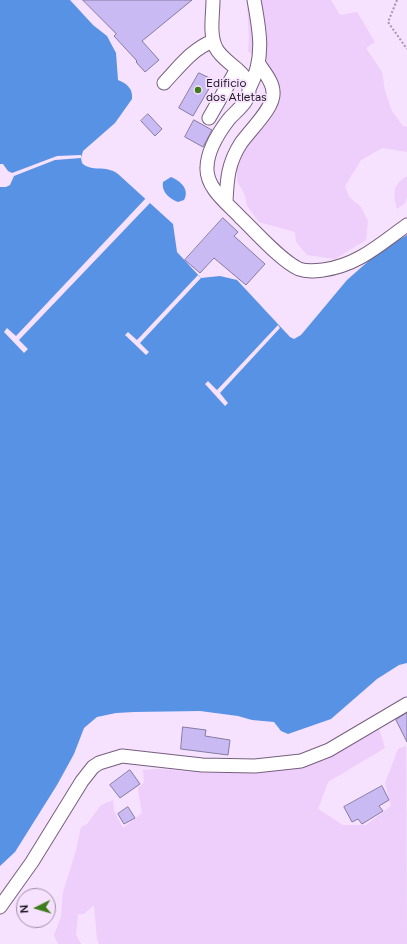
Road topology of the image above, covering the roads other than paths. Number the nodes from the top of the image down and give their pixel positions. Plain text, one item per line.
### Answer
1 (213, 0) edge
2 (254, 0) edge
3 (214, 41) junction
4 (260, 64) junction
5 (236, 69) junction
6 (164, 83) dead end
7 (249, 89) junction
8 (209, 118) dead end
9 (226, 202) junction
10 (407, 224) edge
11 (407, 704) edge
12 (0, 907) edge

1 - 3 street
2 - 4 street
3 - 5 street
3 - 6 street
4 - 7 street
4 - 9 street
5 - 7 street
5 - 8 street
7 - 9 street
9 - 10 street
11 - 12 street

